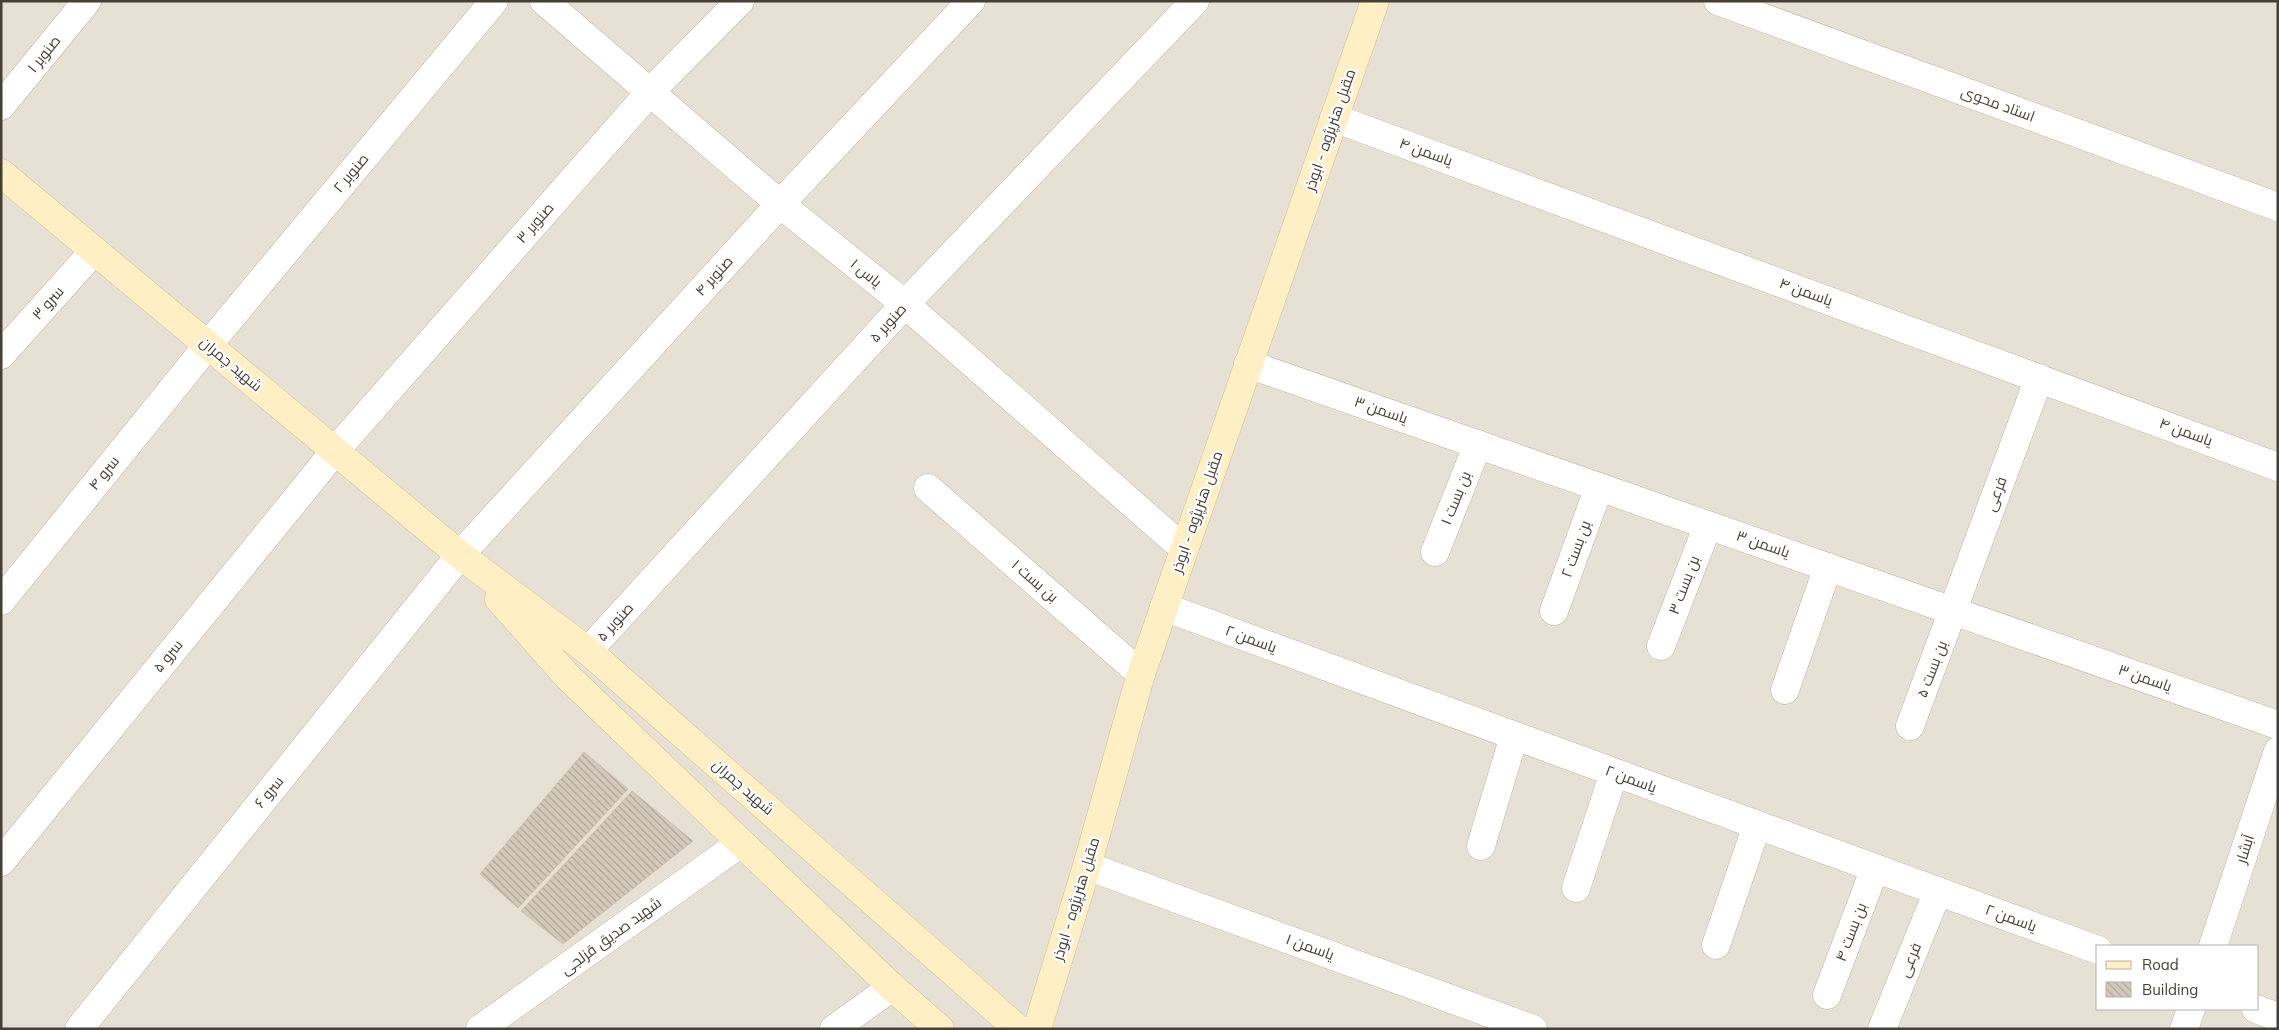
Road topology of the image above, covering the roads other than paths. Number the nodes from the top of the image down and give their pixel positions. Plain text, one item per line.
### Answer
1 (87, 1) edge
2 (494, 1) edge
3 (544, 1) edge
4 (740, 1) edge
5 (971, 1) edge
6 (1195, 1) edge
7 (1375, 1) edge
8 (1718, 1) edge
9 (650, 92) junction
10 (1, 106) edge
11 (1334, 118) junction
12 (1, 173) edge
13 (780, 204) junction
14 (2278, 207) edge
15 (94, 250) junction
16 (905, 304) junction
17 (208, 345) junction
18 (1, 355) edge
19 (1248, 364) junction
20 (2039, 378) junction
21 (1478, 444) junction
22 (335, 451) junction
23 (2278, 466) edge
24 (1599, 487) junction
25 (928, 488) dead end
26 (1708, 525) junction
27 (1184, 550) junction
28 (1435, 552) dead end
29 (460, 555) junction
30 (1828, 567) junction
31 (1, 601) edge
32 (1164, 607) junction
33 (1554, 610) dead end
34 (1954, 611) junction
35 (1661, 646) dead end
36 (588, 651) junction
37 (1141, 674) junction
38 (1785, 690) dead end
39 (2278, 725) edge
40 (1910, 726) dead end
41 (1514, 736) junction
42 (2278, 751) edge
43 (1614, 773) junction
44 (1757, 825) junction
45 (741, 843) junction
46 (1481, 846) dead end
47 (1, 862) edge
48 (1087, 866) junction
49 (1875, 868) junction
50 (1576, 888) dead end
51 (1938, 892) junction
52 (1716, 945) dead end
53 (2213, 945) edge
54 (2096, 949) edge
55 (892, 987) junction
56 (1828, 995) dead end
57 (2191, 1010) edge
58 (2259, 1010) edge
59 (2278, 1017) edge
60 (79, 1029) edge
61 (480, 1029) edge
62 (834, 1029) edge
63 (940, 1029) edge
64 (1018, 1029) edge
65 (1037, 1029) edge
66 (1533, 1029) edge
67 (1882, 1029) edge
68 (2184, 1029) edge

1 - 10 street, صنوبر ۱
2 - 17 street, صنوبر ۲
3 - 9 street, یاس ۱
4 - 9 street, صنوبر ۳
5 - 13 street, صنوبر ۴
6 - 16 street, صنوبر ۵
7 - 11 main road, مقبل هنرپژوه - ابوذر
8 - 14 street, استاد محوی
9 - 13 street, یاس ۱
9 - 22 street, صنوبر ۳
11 - 19 main road, مقبل هنرپژوه - ابوذر
11 - 20 street, یاسمن ۴
12 - 15 main road, شهید چمران
13 - 16 street, یاس ۱
13 - 29 street, صنوبر ۴
15 - 17 main road, شهید چمران
15 - 18 street, سرو ۳
16 - 27 street, یاس ۱
16 - 36 street, صنوبر ۵
17 - 22 main road, شهید چمران
17 - 31 street, سرو ۴
19 - 21 street, یاسمن ۳
19 - 27 main road, مقبل هنرپژوه - ابوذر
20 - 23 street, یاسمن ۴
20 - 34 street, فرعی
21 - 24 street, یاسمن ۳
21 - 28 street, بن بست ۱
22 - 29 main road, شهید چمران
22 - 47 street, سرو ۵
24 - 26 street, یاسمن ۳
24 - 33 street, بن بست ۲
25 - 37 street, بن بست ۱
26 - 30 street, یاسمن ۳
26 - 35 street, بن بست ۳
27 - 32 main road, مقبل هنرپژوه - ابوذر
29 - 36 main road, شهید چمران
29 - 45 main road, شهید چمران
29 - 60 street, سرو ۶
30 - 34 street, یاسمن ۳
30 - 38 street
32 - 37 main road, مقبل هنرپژوه - ابوذر
32 - 41 street, یاسمن ۲
34 - 39 street, یاسمن ۳
34 - 40 street, بن بست ۵
36 - 64 main road, شهید چمران
37 - 48 main road, مقبل هنرپژوه - ابوذر
41 - 43 street, یاسمن ۲
41 - 46 street
42 - 53 street, آبشار
43 - 44 street, یاسمن ۲
43 - 50 street
44 - 49 street, یاسمن ۲
44 - 52 street
45 - 55 main road, شهید چمران
45 - 61 street, شهید صدیق قزلجی
48 - 65 main road, مقبل هنرپژوه - ابوذر
48 - 66 street, یاسمن ۱
49 - 51 street, یاسمن ۲
49 - 56 street, بن بست ۴
51 - 54 street, یاسمن ۲
51 - 67 street, فرعی
55 - 62 street
55 - 63 main road, شهید چمران
57 - 68 street
58 - 59 street

